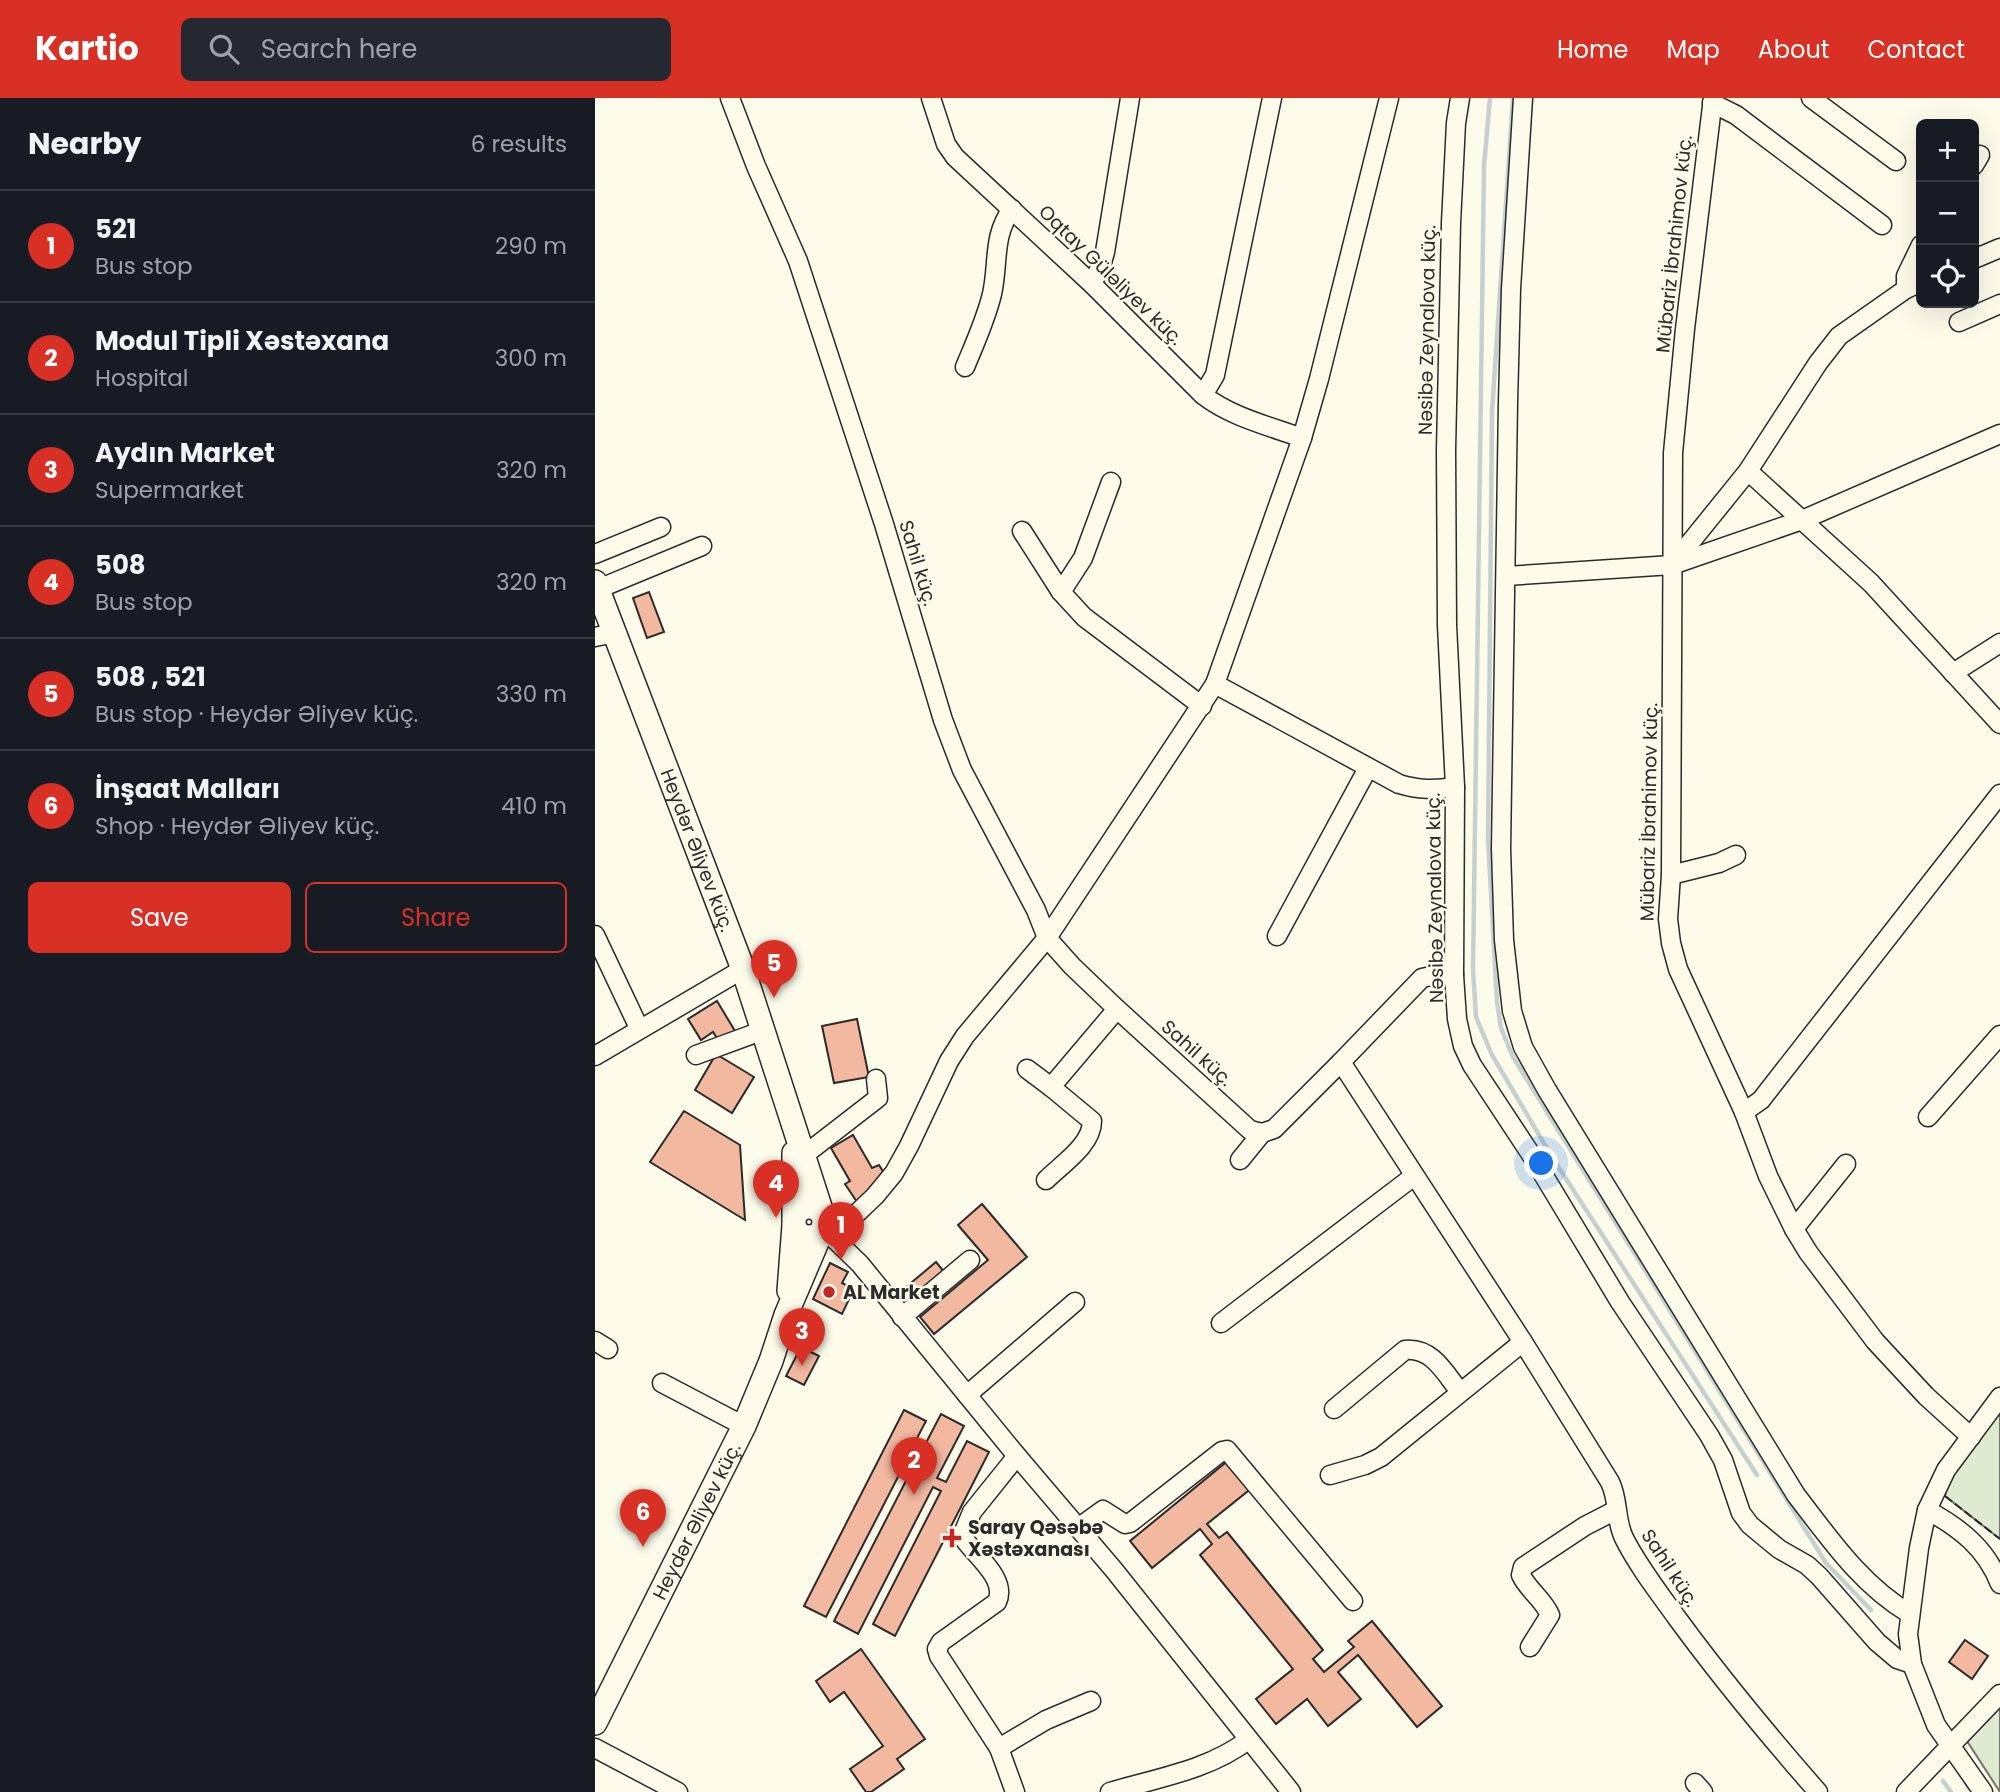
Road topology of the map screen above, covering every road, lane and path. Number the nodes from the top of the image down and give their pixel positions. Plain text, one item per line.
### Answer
1 (730, 98) edge
2 (931, 98) edge
3 (1130, 98) edge
4 (1272, 98) edge
5 (1389, 98) edge
6 (1460, 98) edge
7 (1523, 98) edge
8 (1811, 98) edge
9 (1712, 100) edge
10 (1896, 161) dead end
11 (1012, 209) junction
12 (1882, 225) dead end
13 (2000, 248) edge
14 (1916, 255) edge
15 (1979, 257) edge
16 (1091, 284) junction
17 (1913, 285) edge
18 (2000, 304) edge
19 (1959, 322) dead end
20 (965, 367) dead end
21 (1203, 395) junction
22 (2000, 434) edge
23 (1302, 438) junction
24 (1748, 471) junction
25 (1111, 482) dead end
26 (1802, 520) junction
27 (661, 527) dead end
28 (1022, 531) dead end
29 (702, 546) dead end
30 (595, 554) edge
31 (1672, 565) junction
32 (1506, 576) junction
33 (596, 585) edge
34 (1061, 592) junction
35 (605, 635) edge
36 (2000, 643) edge
37 (1953, 673) junction
38 (1215, 684) junction
39 (1202, 706) junction
40 (2000, 724) edge
41 (1368, 768) junction
42 (1455, 787) junction
43 (2000, 794) edge
44 (1736, 855) dead end
45 (1671, 875) junction
46 (595, 935) edge
47 (1277, 936) dead end
48 (1047, 938) junction
49 (743, 969) junction
50 (1454, 975) junction
51 (1117, 1009) junction
52 (639, 1028) junction
53 (764, 1030) junction
54 (2000, 1035) edge
55 (696, 1055) dead end
56 (595, 1056) edge
57 (1341, 1062) junction
58 (1027, 1069) dead end
59 (876, 1079) dead end
60 (1051, 1087) junction
61 (1744, 1112) junction
62 (1928, 1117) dead end
63 (792, 1122) junction
64 (1262, 1133) junction
65 (803, 1156) junction
66 (1240, 1160) dead end
67 (1846, 1164) dead end
68 (1414, 1176) junction
69 (1046, 1180) dead end
70 (794, 1222) junction
71 (824, 1222) junction
72 (1794, 1229) junction
73 (969, 1260) dead end
74 (1075, 1302) dead end
75 (786, 1315) junction
76 (902, 1317) junction
77 (1221, 1323) dead end
78 (1523, 1342) junction
79 (662, 1383) dead end
80 (1460, 1392) junction
81 (967, 1395) junction
82 (2000, 1397) edge
83 (1334, 1409) dead end
84 (744, 1426) junction
85 (1971, 1437) junction
86 (1017, 1456) junction
87 (1330, 1475) dead end
88 (1616, 1510) junction
89 (1927, 1510) junction
90 (1078, 1528) junction
91 (2000, 1584) edge
92 (1353, 1601) dead end
93 (1910, 1614) junction
94 (1530, 1647) dead end
95 (1912, 1664) junction
96 (1999, 1699) edge
97 (1091, 1701) dead end
98 (595, 1723) edge
99 (1248, 1740) junction
100 (1950, 1746) junction
101 (595, 1748) edge
102 (999, 1748) junction
103 (678, 1792) edge
104 (1015, 1792) edge
105 (1110, 1792) edge
106 (1291, 1792) edge
107 (1818, 1792) edge
108 (1906, 1792) edge
109 (1983, 1792) edge

1 - 48 street, Sahil küç.
2 - 11 street, Oqtay Güləliyev küç.
3 - 16 street
4 - 21 street
5 - 23 street
6 - 42 street, Nəsibə Zeynalova küç.
7 - 32 street
8 - 10 street
9 - 12 street
9 - 31 street, Mübariz İbrahimov küç.
11 - 16 street, Oqtay Güləliyev küç.
11 - 20 street
13 - 15 street
14 - 17 street
16 - 21 street, Oqtay Güləliyev küç.
17 - 24 street
18 - 19 street
21 - 23 street, Oqtay Güləliyev küç.
22 - 26 street
23 - 38 street
24 - 26 street
24 - 31 street
25 - 34 street
26 - 31 street
26 - 37 street
27 - 30 street
28 - 34 street
29 - 33 street
31 - 32 street
31 - 45 street, Mübariz İbrahimov küç.
32 - 93 street
33 - 35 main road, Heydər Əliyev küç.
34 - 39 street
35 - 49 main road, Heydər Əliyev küç.
36 - 37 street
37 - 40 street
38 - 39 street
38 - 41 street
39 - 48 street
41 - 42 street
41 - 47 street
42 - 50 street, Nəsibə Zeynalova küç.
43 - 61 street
44 - 45 street
45 - 61 street, Mübariz İbrahimov küç.
46 - 52 street
48 - 51 street, Sahil küç.
48 - 71 street
49 - 52 street
49 - 53 main road, Heydər Əliyev küç.
50 - 57 street
50 - 95 street, Nəsibə Zeynalova küç.
51 - 60 street
51 - 64 street, Sahil küç.
52 - 56 street
53 - 55 street
53 - 63 main road, Heydər Əliyev küç.
54 - 62 street
57 - 64 street
57 - 68 street, Sahil küç.
58 - 60 street
59 - 65 street
60 - 69 street
61 - 72 street, Mübariz İbrahimov küç.
63 - 65 main road
63 - 70 main road
64 - 66 street
65 - 71 main road
67 - 72 street
68 - 77 street
68 - 78 street, Sahil küç.
70 - 71 main road
70 - 75 main road
71 - 75 main road
71 - 76 street
72 - 85 street, Mübariz İbrahimov küç.
73 - 76 street
74 - 81 street
75 - 84 main road, Heydər Əliyev küç.
76 - 81 street
78 - 80 street
78 - 88 street, Sahil küç.
79 - 84 street
80 - 83 street
80 - 87 street
81 - 86 street
82 - 85 street
84 - 98 main road, Heydər Əliyev küç.
85 - 89 street
86 - 90 street
86 - 102 street
88 - 94 street
88 - 107 street, Sahil küç.
89 - 91 street
89 - 93 street
90 - 92 street
90 - 99 street
93 - 95 street
95 - 100 street
96 - 100 street
97 - 102 street
99 - 105 street
99 - 106 street
100 - 108 street
100 - 109 street
101 - 103 street
102 - 104 street

